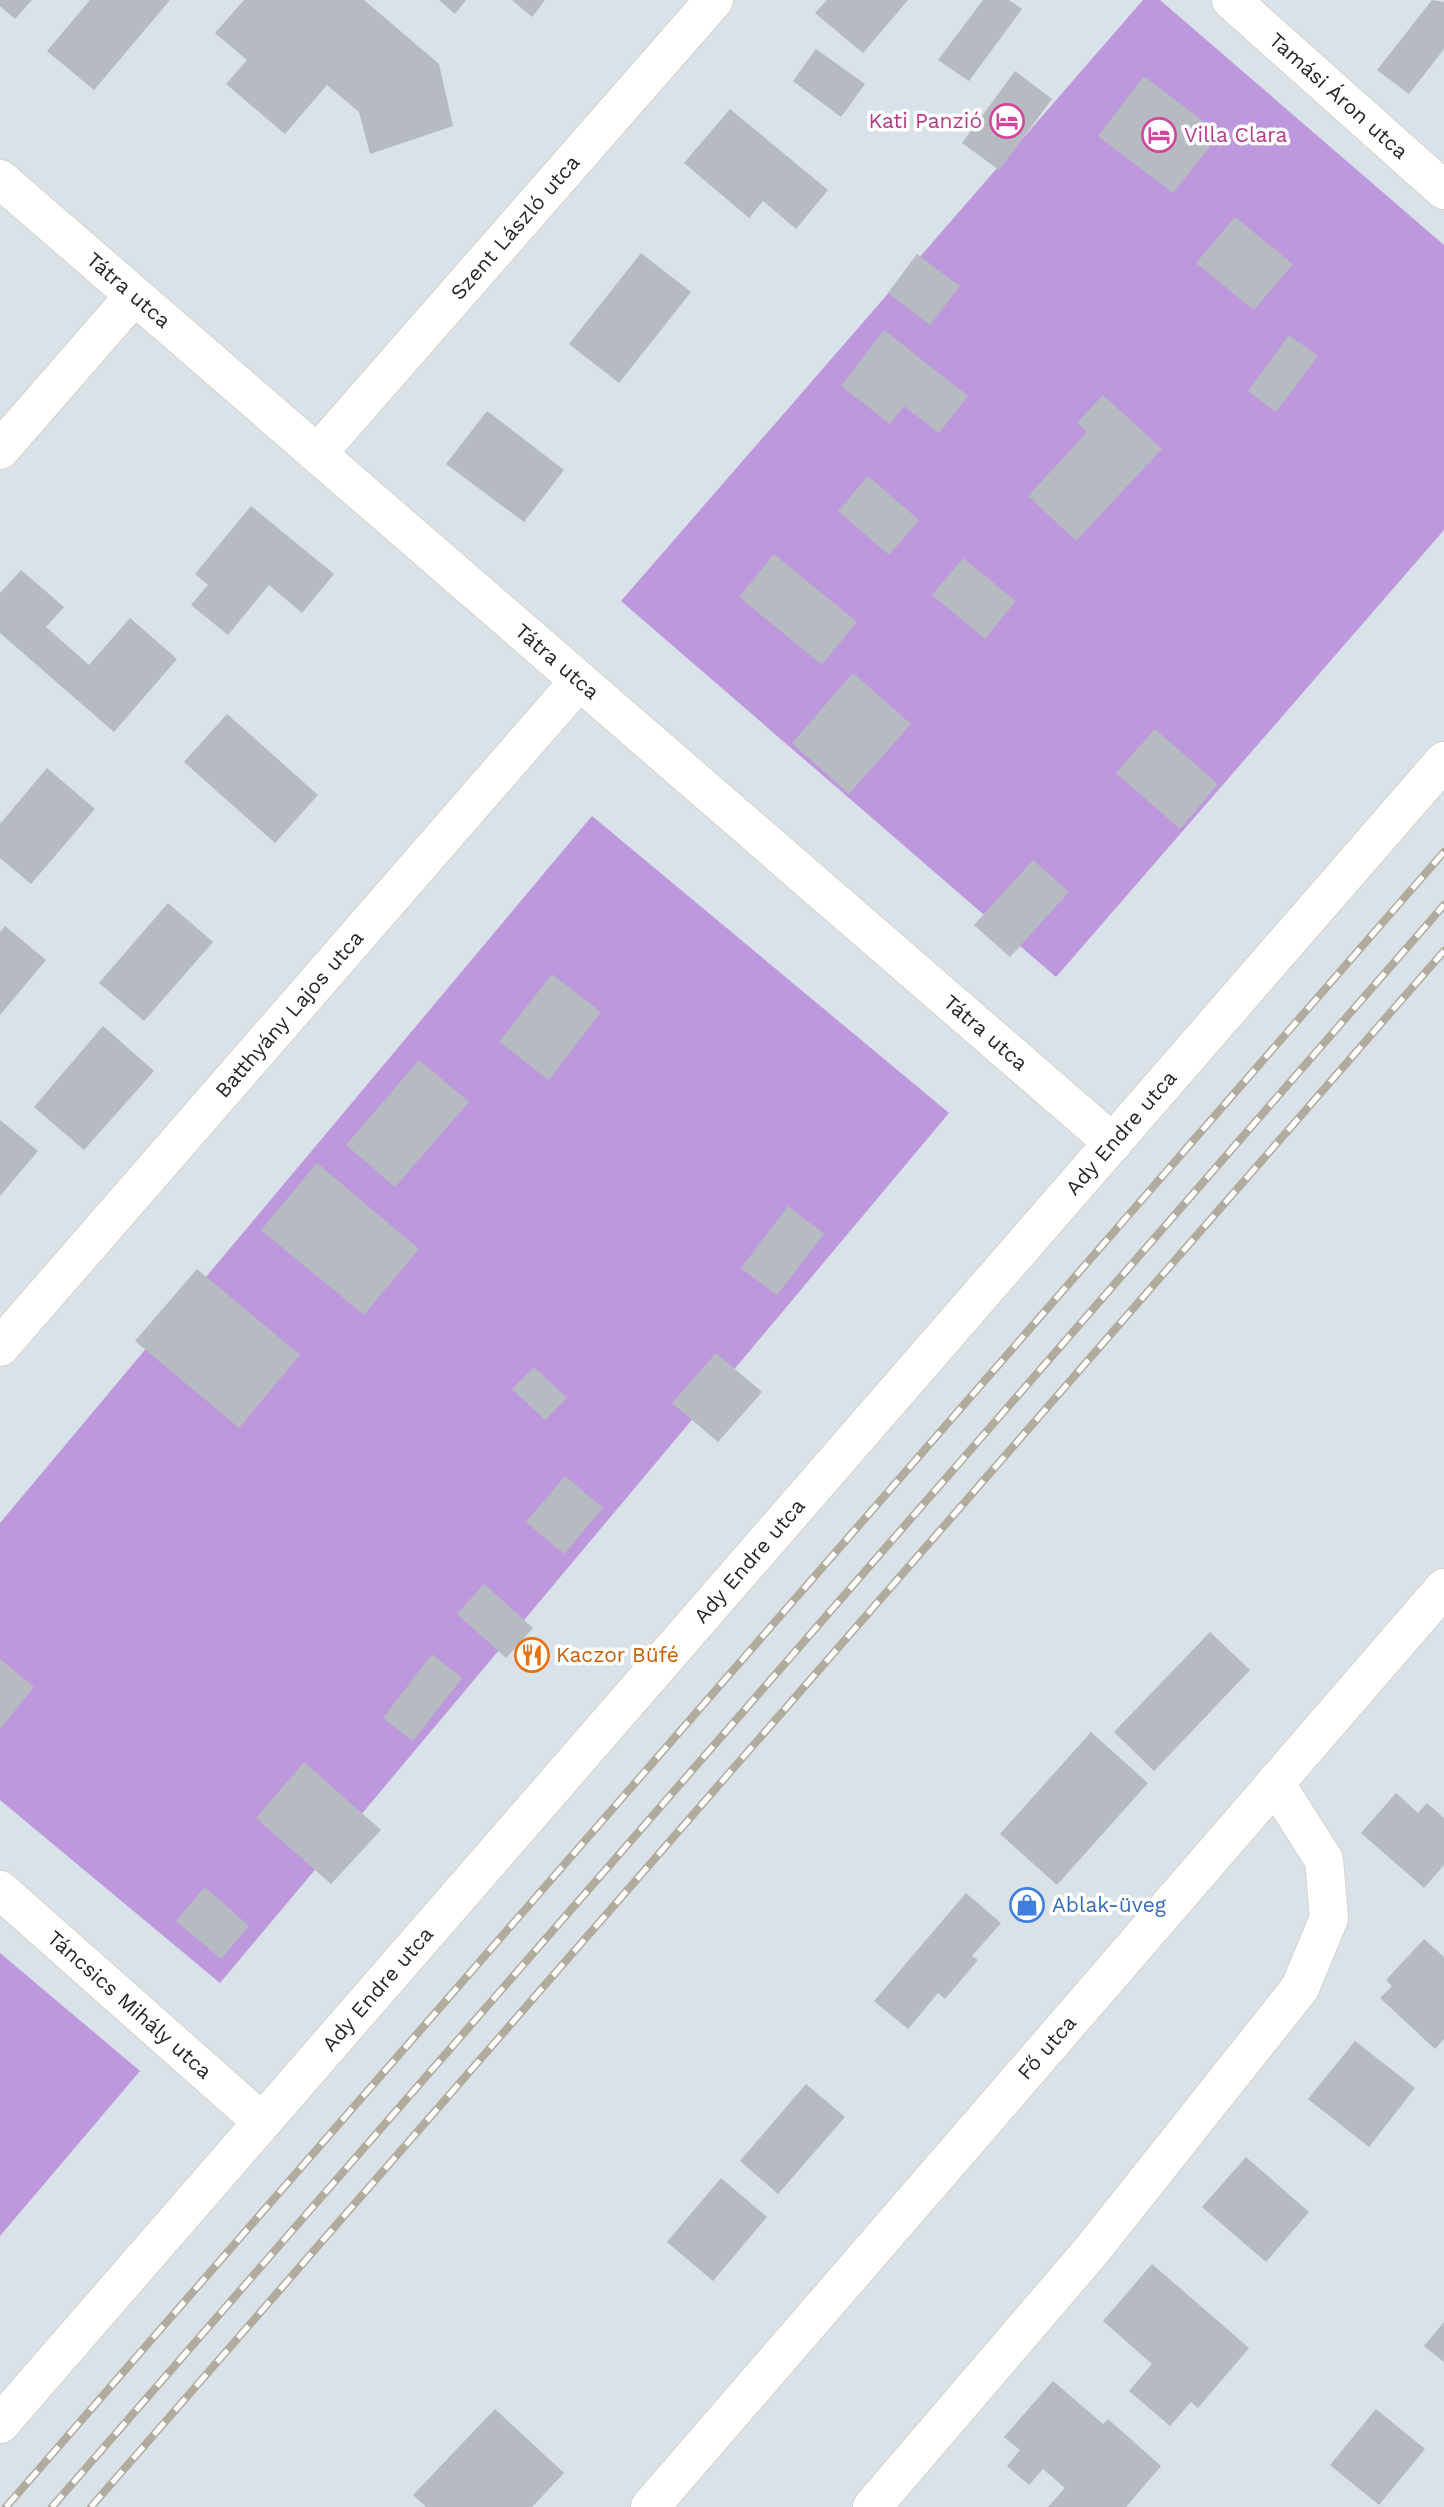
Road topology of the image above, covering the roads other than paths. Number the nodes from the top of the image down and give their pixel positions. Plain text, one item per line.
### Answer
1 (714, 0) edge
2 (1231, 0) edge
3 (0, 179) edge
4 (1444, 190) edge
5 (134, 296) junction
6 (0, 450) edge
7 (317, 454) junction
8 (579, 681) junction
9 (1444, 761) edge
10 (1113, 1143) junction
11 (0, 1347) edge
12 (1444, 1588) edge
13 (1275, 1783) junction
14 (0, 1890) edge
15 (261, 2120) junction
16 (0, 2424) edge
17 (669, 2501) edge
18 (872, 2507) edge

1 - 7 street, Szent László utca
2 - 4 street, Tamási Áron utca
3 - 5 street, Tátra utca
5 - 6 street
5 - 7 street, Tátra utca
7 - 8 street, Tátra utca
8 - 10 street, Tátra utca
8 - 11 street, Batthyány Lajos utca
9 - 10 street, Ady Endre utca
10 - 15 street, Ady Endre utca
12 - 13 street, Fő utca
13 - 17 street, Fő utca
13 - 18 street
14 - 15 street, Táncsics Mihály utca
15 - 16 street, Ady Endre utca

